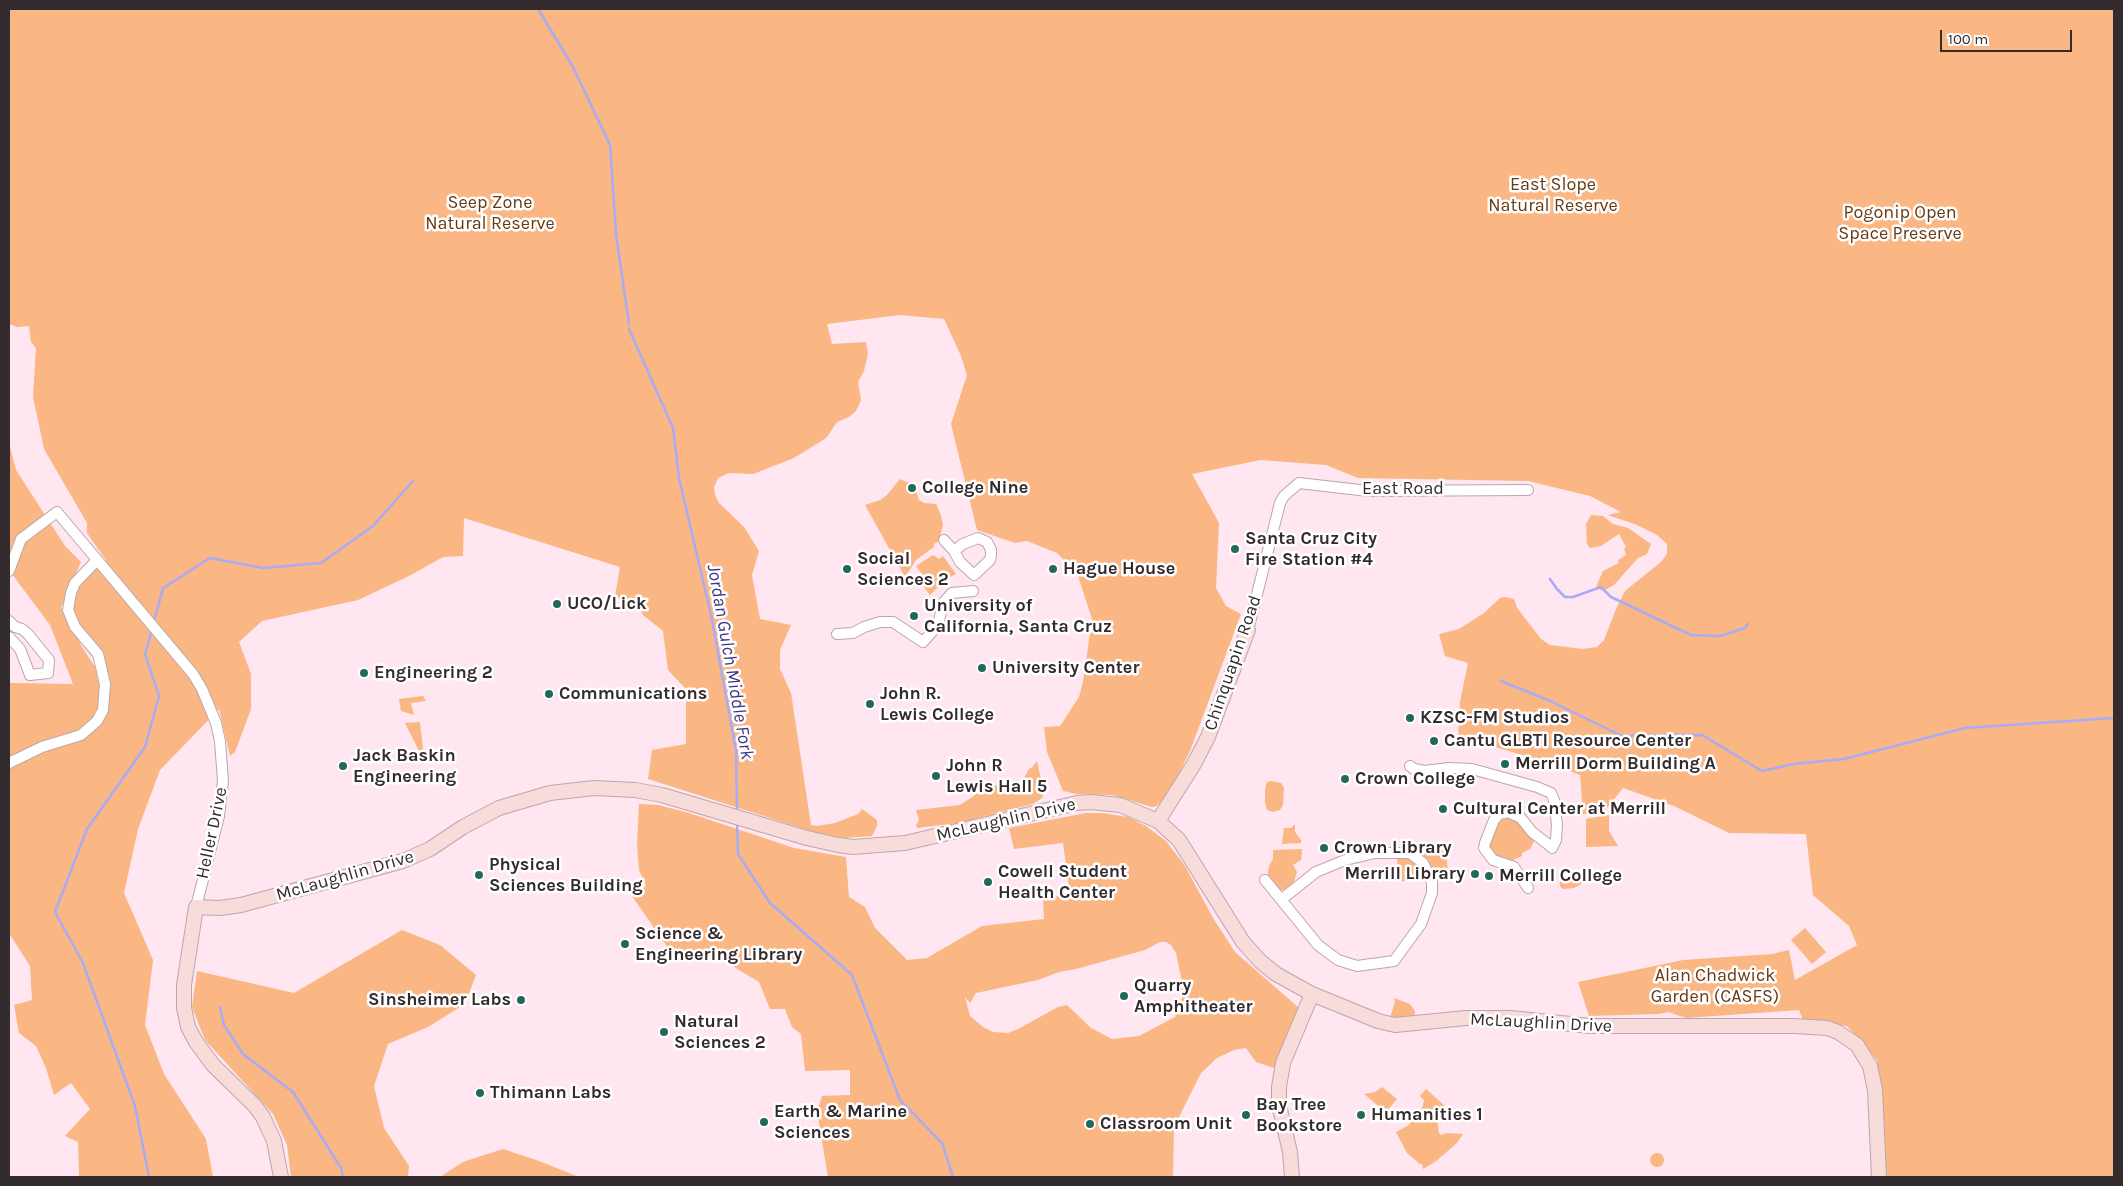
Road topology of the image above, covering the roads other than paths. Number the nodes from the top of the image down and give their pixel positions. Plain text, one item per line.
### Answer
1 (1528, 490) dead end
2 (1284, 496) joint
3 (944, 540) dead end
4 (954, 551) junction
5 (97, 560) junction
6 (9, 571) edge
7 (973, 591) dead end
8 (12, 624) edge
9 (1248, 630) joint
10 (837, 634) dead end
11 (9, 637) edge
12 (9, 763) edge
13 (1410, 766) dead end
14 (1158, 821) junction
15 (1266, 880) dead end
16 (1528, 888) dead end
17 (1282, 899) junction
18 (196, 907) junction
19 (1312, 994) junction
20 (281, 1177) edge
21 (1292, 1177) edge
22 (1879, 1177) edge

1 - 2 street, East Road
2 - 9 street, Chinquapin Road
3 - 4 street
4 - 4 street
5 - 6 street, Heller Drive
5 - 12 street
5 - 18 street, Heller Drive
7 - 10 street
8 - 11 street
8 - 11 street
9 - 14 main road, Chinquapin Road
13 - 16 street
14 - 18 main road, McLaughlin Drive
14 - 19 main road, McLaughlin Drive
15 - 17 street
17 - 17 street
18 - 20 main road, Heller Drive
19 - 21 main road
19 - 22 main road, McLaughlin Drive

